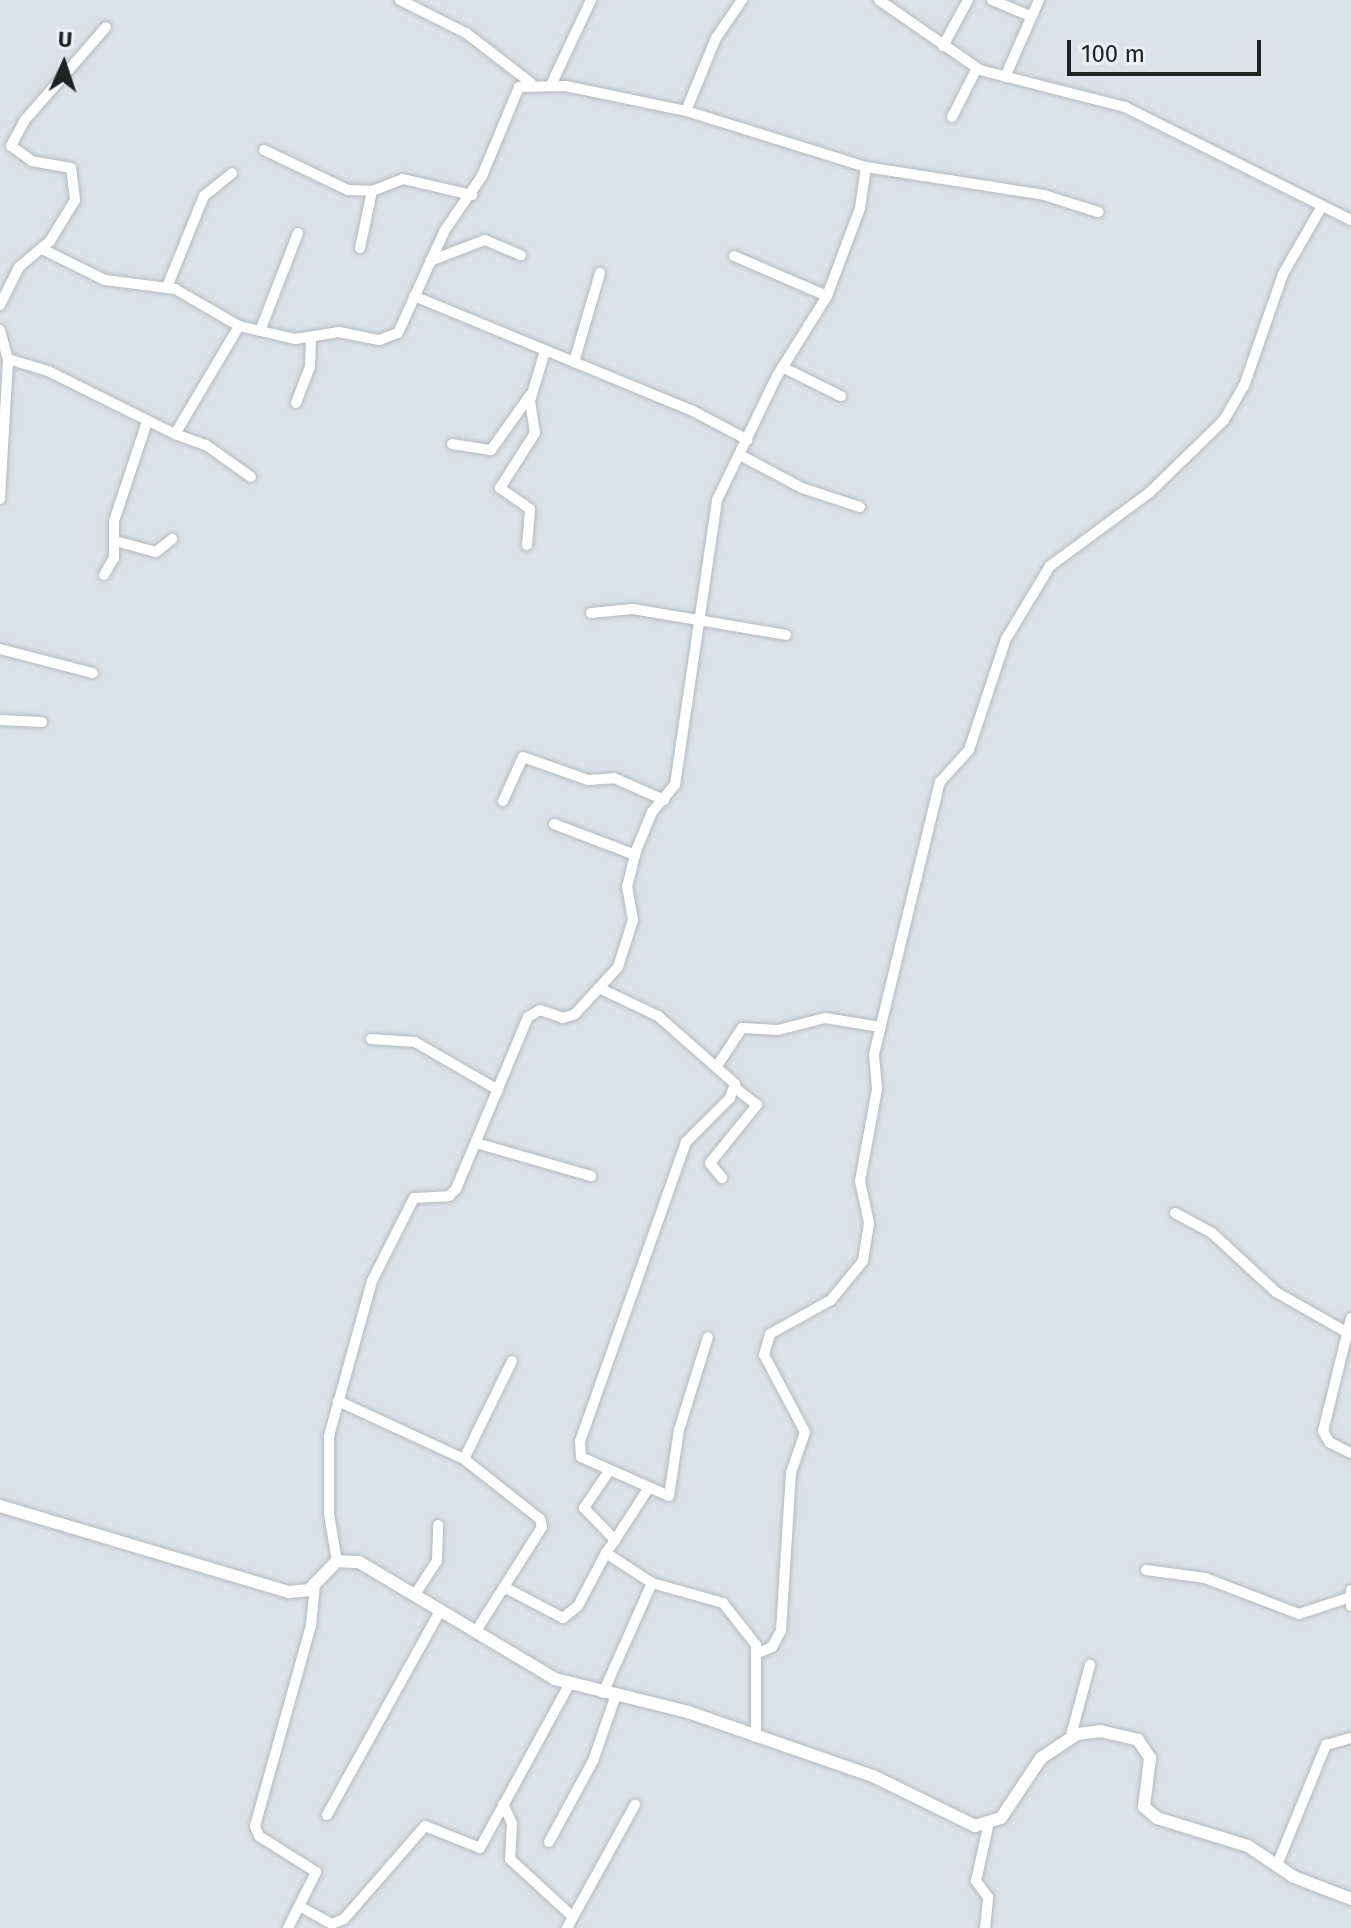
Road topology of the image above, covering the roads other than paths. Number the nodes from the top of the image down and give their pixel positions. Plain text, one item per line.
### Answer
1 (400, 0) edge
2 (591, 0) edge
3 (742, 0) edge
4 (879, 0) edge
5 (968, 0) edge
6 (992, 0) edge
7 (1039, 0) edge
8 (1030, 16) junction
9 (106, 27) dead end
10 (943, 46) junction
11 (977, 68) junction
12 (1005, 77) junction
13 (531, 83) junction
14 (551, 85) junction
15 (686, 111) junction
16 (952, 117) dead end
17 (264, 150) dead end
18 (866, 167) junction
19 (232, 173) dead end
20 (372, 191) junction
21 (472, 195) junction
22 (1321, 208) junction
23 (1098, 212) dead end
24 (1351, 220) edge
25 (298, 233) dead end
26 (360, 248) dead end
27 (42, 249) junction
28 (521, 255) dead end
29 (734, 256) dead end
30 (430, 261) junction
31 (600, 273) dead end
32 (167, 287) junction
33 (414, 296) junction
34 (827, 296) junction
35 (0, 305) edge
36 (239, 326) junction
37 (0, 330) edge
38 (260, 331) junction
39 (311, 338) junction
40 (545, 351) junction
41 (8, 359) junction
42 (574, 362) junction
43 (782, 367) junction
44 (531, 393) junction
45 (841, 396) dead end
46 (296, 403) dead end
47 (146, 425) junction
48 (175, 434) junction
49 (748, 440) junction
50 (452, 444) dead end
51 (740, 455) junction
52 (251, 477) dead end
53 (0, 499) edge
54 (860, 507) dead end
55 (172, 539) dead end
56 (115, 541) junction
57 (527, 545) dead end
58 (104, 575) dead end
59 (591, 613) dead end
60 (697, 623) junction
61 (786, 635) dead end
62 (0, 649) edge
63 (93, 673) dead end
64 (0, 720) edge
65 (42, 722) dead end
66 (664, 800) junction
67 (503, 801) dead end
68 (554, 824) dead end
69 (635, 855) junction
70 (601, 989) junction
71 (880, 1027) junction
72 (371, 1039) dead end
73 (717, 1066) junction
74 (735, 1088) junction
75 (498, 1090) junction
76 (476, 1143) junction
77 (591, 1176) dead end
78 (722, 1178) dead end
79 (1175, 1213) dead end
80 (1351, 1318) edge
81 (1348, 1333) junction
82 (708, 1337) dead end
83 (512, 1361) dead end
84 (338, 1401) junction
85 (1351, 1453) edge
86 (464, 1459) junction
87 (607, 1474) junction
88 (648, 1489) junction
89 (0, 1506) edge
90 (438, 1525) dead end
91 (615, 1540) junction
92 (606, 1553) junction
93 (337, 1561) junction
94 (1146, 1570) dead end
95 (652, 1583) junction
96 (315, 1584) junction
97 (504, 1587) junction
98 (416, 1593) junction
99 (1350, 1598) edge
100 (441, 1609) junction
101 (476, 1631) junction
102 (758, 1653) junction
103 (1090, 1665) dead end
104 (569, 1685) junction
105 (610, 1694) junction
106 (756, 1737) junction
107 (1351, 1738) edge
108 (1070, 1739) junction
109 (503, 1804) junction
110 (635, 1805) dead end
111 (327, 1815) dead end
112 (988, 1827) junction
113 (549, 1842) dead end
114 (1277, 1865) junction
115 (1351, 1899) edge
116 (301, 1907) junction
117 (572, 1916) junction
118 (288, 1928) edge
119 (567, 1928) edge
120 (985, 1928) edge

1 - 13 street
2 - 14 street
3 - 15 street
4 - 10 street
5 - 10 street
6 - 8 street
7 - 8 street
8 - 12 street
9 - 27 street
10 - 11 street
11 - 12 street
11 - 16 street
12 - 22 street
13 - 14 street
13 - 21 street
14 - 15 street
15 - 18 street
17 - 20 street
18 - 23 street
18 - 34 street
19 - 32 street
20 - 21 street
20 - 26 street
21 - 30 street
22 - 24 street
22 - 71 street
25 - 38 street
27 - 32 street
27 - 35 street
28 - 30 street
29 - 34 street
30 - 33 street
31 - 42 street
32 - 36 street
33 - 39 street
33 - 40 street
34 - 43 street
36 - 38 street
36 - 48 street
37 - 41 street
38 - 39 street
39 - 46 street
40 - 42 street
40 - 44 street
41 - 47 street
41 - 53 street
42 - 49 street
43 - 45 street
43 - 49 street
44 - 50 street
44 - 57 street
47 - 48 street
47 - 56 street
48 - 52 street
49 - 51 street
51 - 54 street
51 - 60 street
55 - 56 street
56 - 58 street
59 - 60 street
60 - 61 street
60 - 66 street
62 - 63 street
64 - 65 street
66 - 67 street
66 - 69 street
68 - 69 street
69 - 70 street
70 - 73 street
70 - 75 street
71 - 73 street
71 - 102 street
72 - 75 street
73 - 74 street
74 - 78 street
74 - 87 street
75 - 76 street
76 - 77 street
76 - 84 street
79 - 81 street
80 - 81 street
81 - 85 street
82 - 88 street
83 - 86 street
84 - 86 street
84 - 93 street
86 - 97 street
87 - 88 street
87 - 91 street
88 - 91 street
89 - 96 street
90 - 98 street
91 - 92 street
92 - 95 street
92 - 97 street
93 - 96 street
93 - 98 street
94 - 99 street
95 - 102 street
95 - 105 street
96 - 116 street
97 - 101 street
98 - 100 street
100 - 101 street
100 - 111 street
101 - 104 street
102 - 106 street
103 - 108 street
104 - 105 street
104 - 109 street
105 - 106 street
105 - 113 street
106 - 112 street
107 - 114 street
108 - 112 street
108 - 114 street
109 - 116 street
109 - 117 street
110 - 117 street
112 - 120 street
114 - 115 street
116 - 118 street
117 - 119 street

